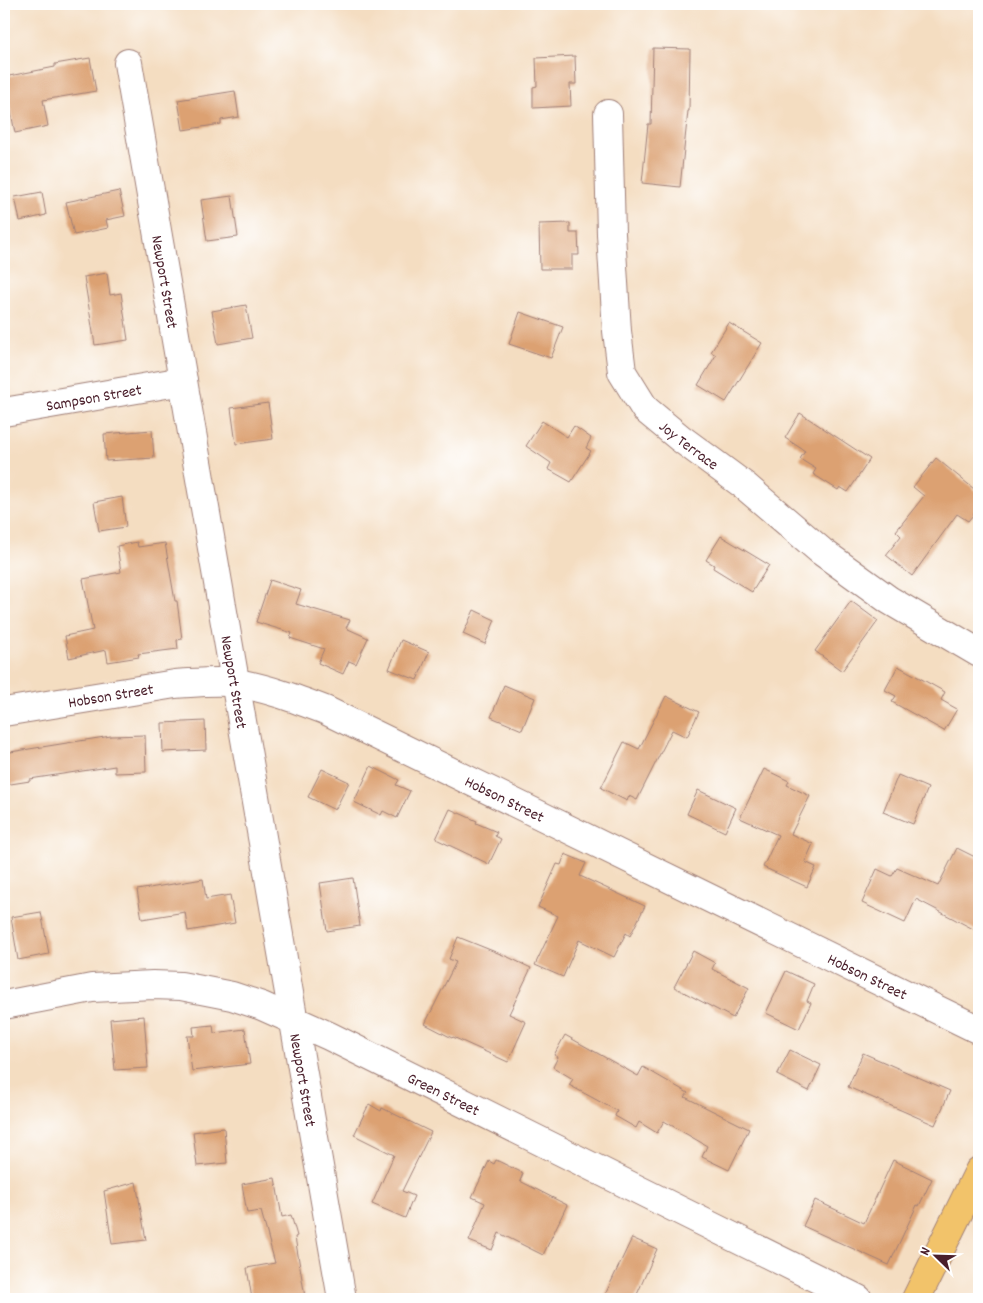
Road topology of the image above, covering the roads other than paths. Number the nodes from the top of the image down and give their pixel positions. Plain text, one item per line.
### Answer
1 (128, 63) dead end
2 (608, 114) dead end
3 (183, 381) junction
4 (4, 412) edge
5 (979, 653) edge
6 (236, 683) junction
7 (4, 712) edge
8 (4, 1005) edge
9 (294, 1019) junction
10 (979, 1030) edge
11 (979, 1171) edge
12 (342, 1299) edge
13 (858, 1299) edge
14 (916, 1299) edge

1 - 3 street, Newport Street
2 - 5 street, Joy Terrace
3 - 4 street, Sampson Street
3 - 6 street, Newport Street
6 - 7 street, Hobson Street
6 - 9 street, Newport Street
6 - 10 street, Hobson Street
8 - 9 street, Green Street
9 - 12 street, Newport Street
9 - 13 street, Green Street
11 - 14 main road

